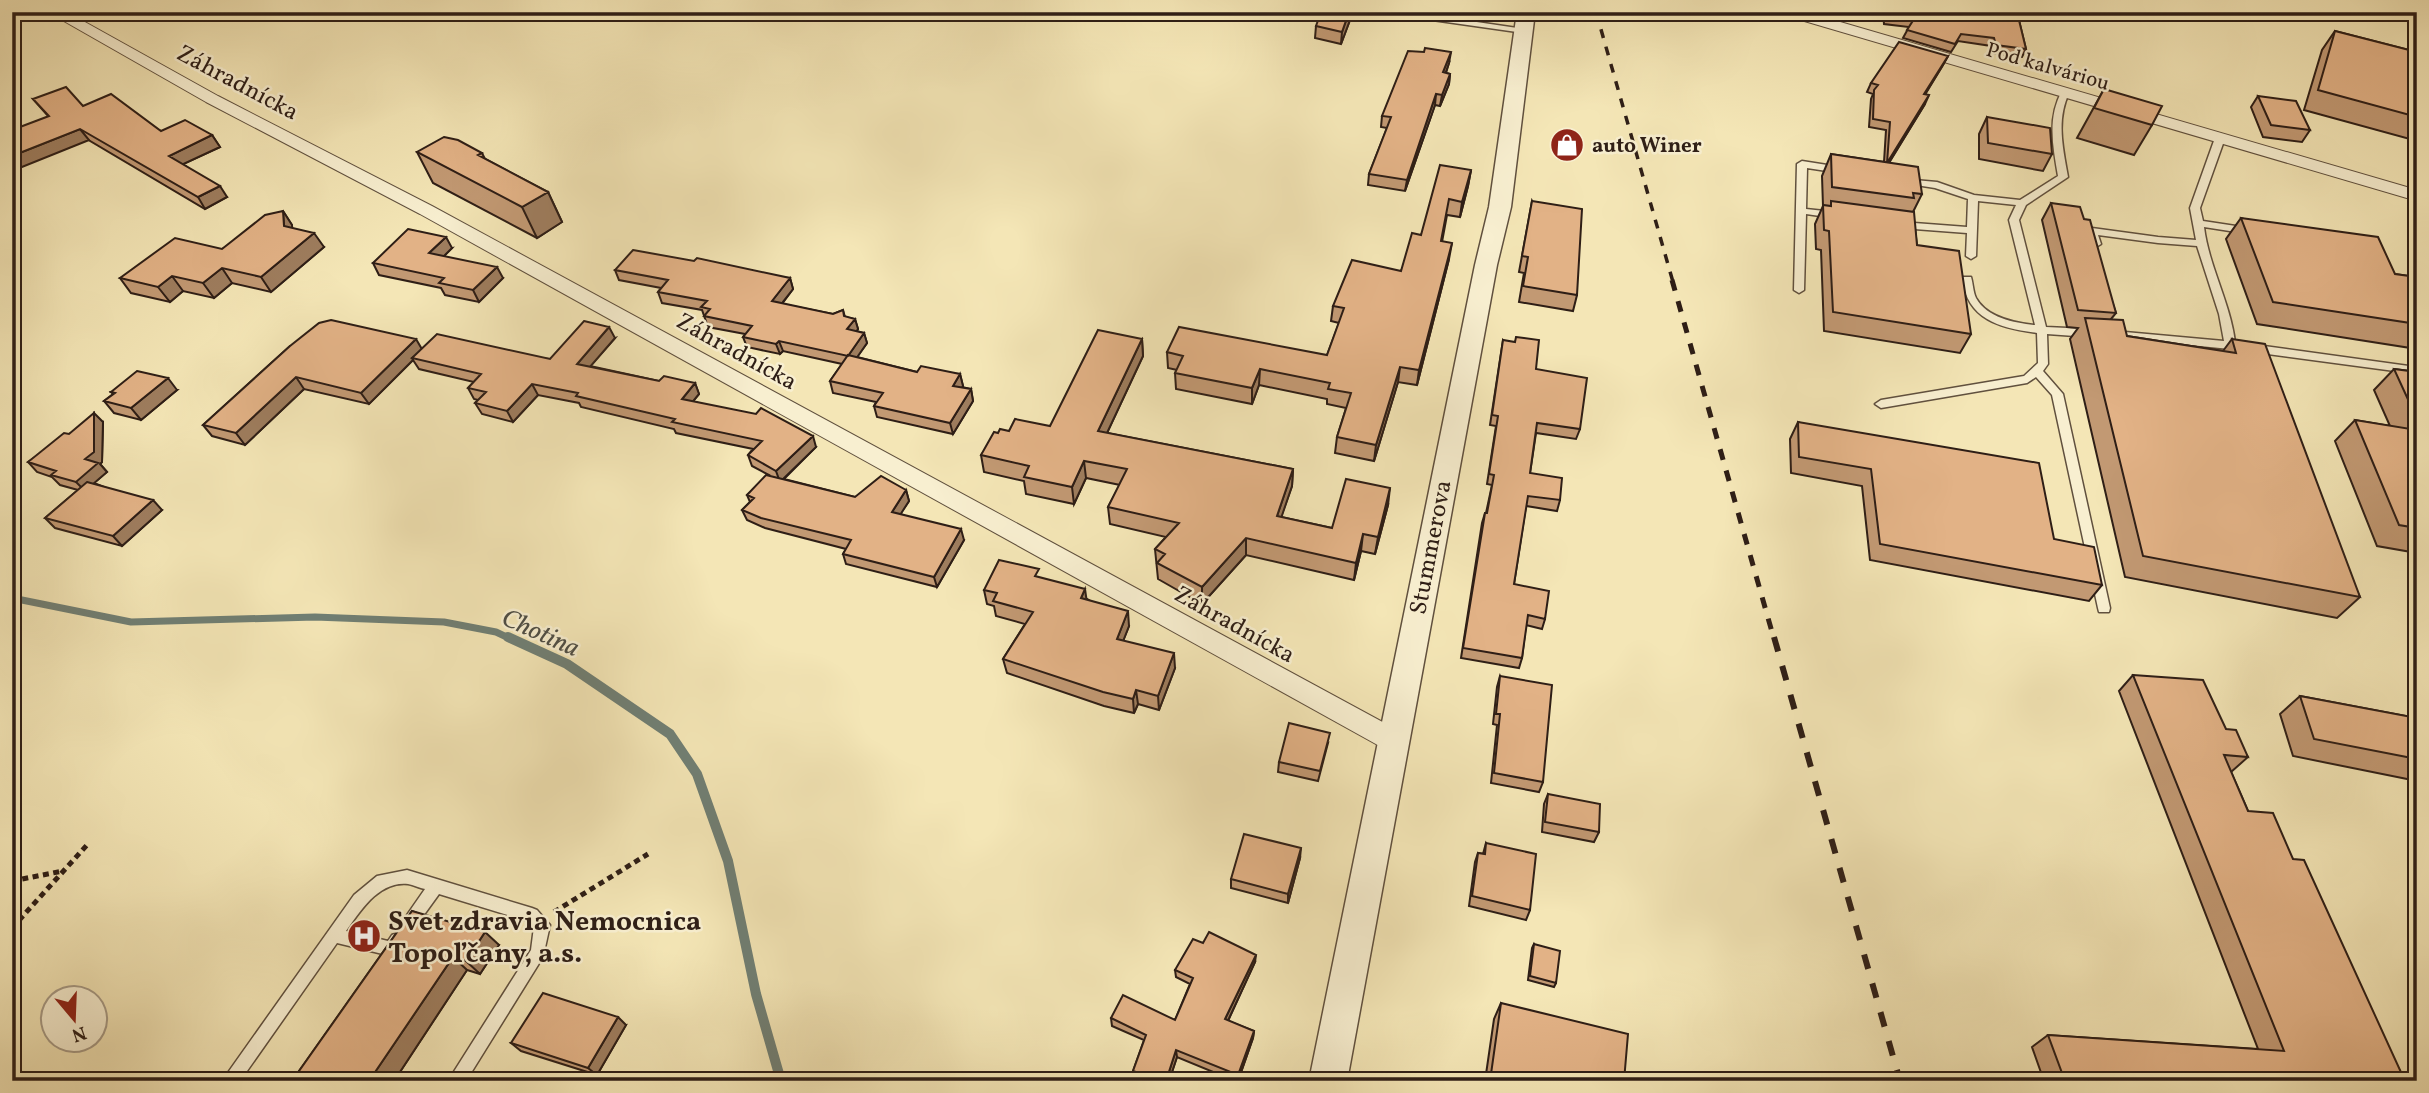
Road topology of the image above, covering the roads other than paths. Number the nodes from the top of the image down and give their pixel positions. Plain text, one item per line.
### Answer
1 (55, 12) edge
2 (1390, 12) edge
3 (1478, 12) edge
4 (1789, 12) edge
5 (1525, 21) edge
6 (1476, 26) junction
7 (2065, 93) junction
8 (2220, 138) junction
9 (1856, 173) edge
10 (1897, 179) edge
11 (2417, 196) edge
12 (1973, 198) junction
13 (2022, 203) junction
14 (1801, 211) junction
15 (1842, 216) edge
16 (2199, 223) junction
17 (1896, 224) edge
18 (1970, 230) junction
19 (2261, 233) edge
20 (2200, 243) junction
21 (1971, 256) dead end
22 (2100, 257) edge
23 (1967, 279) dead end
24 (1799, 290) dead end
25 (2118, 323) edge
26 (2042, 331) junction
27 (2122, 336) junction
28 (2230, 345) junction
29 (2036, 370) junction
30 (2416, 371) edge
31 (1881, 404) dead end
32 (2104, 608) dead end
33 (1392, 740) junction
34 (436, 886) junction
35 (334, 935) junction
36 (230, 1081) edge
37 (456, 1081) edge
38 (1328, 1081) edge

1 - 33 street, Záhradnícka
2 - 6 lane
3 - 6 lane
4 - 7 street, Pod kalváriou
5 - 6 lane
5 - 33 street, Stummerova
7 - 8 street, Pod kalváriou
7 - 13 lane
8 - 11 street, Pod kalváriou
8 - 16 lane
9 - 14 lane
10 - 12 lane
12 - 13 lane
12 - 18 lane
13 - 26 lane
14 - 15 lane
14 - 24 lane
16 - 19 lane
16 - 20 lane
17 - 18 lane
18 - 21 lane
20 - 22 lane
20 - 28 lane
23 - 26 lane
25 - 27 lane
26 - 27 lane
26 - 29 lane
27 - 28 lane
28 - 30 lane
29 - 31 lane
29 - 32 lane
33 - 38 street, Stummerova
34 - 35 lane
34 - 35 lane
34 - 37 lane
35 - 36 lane

